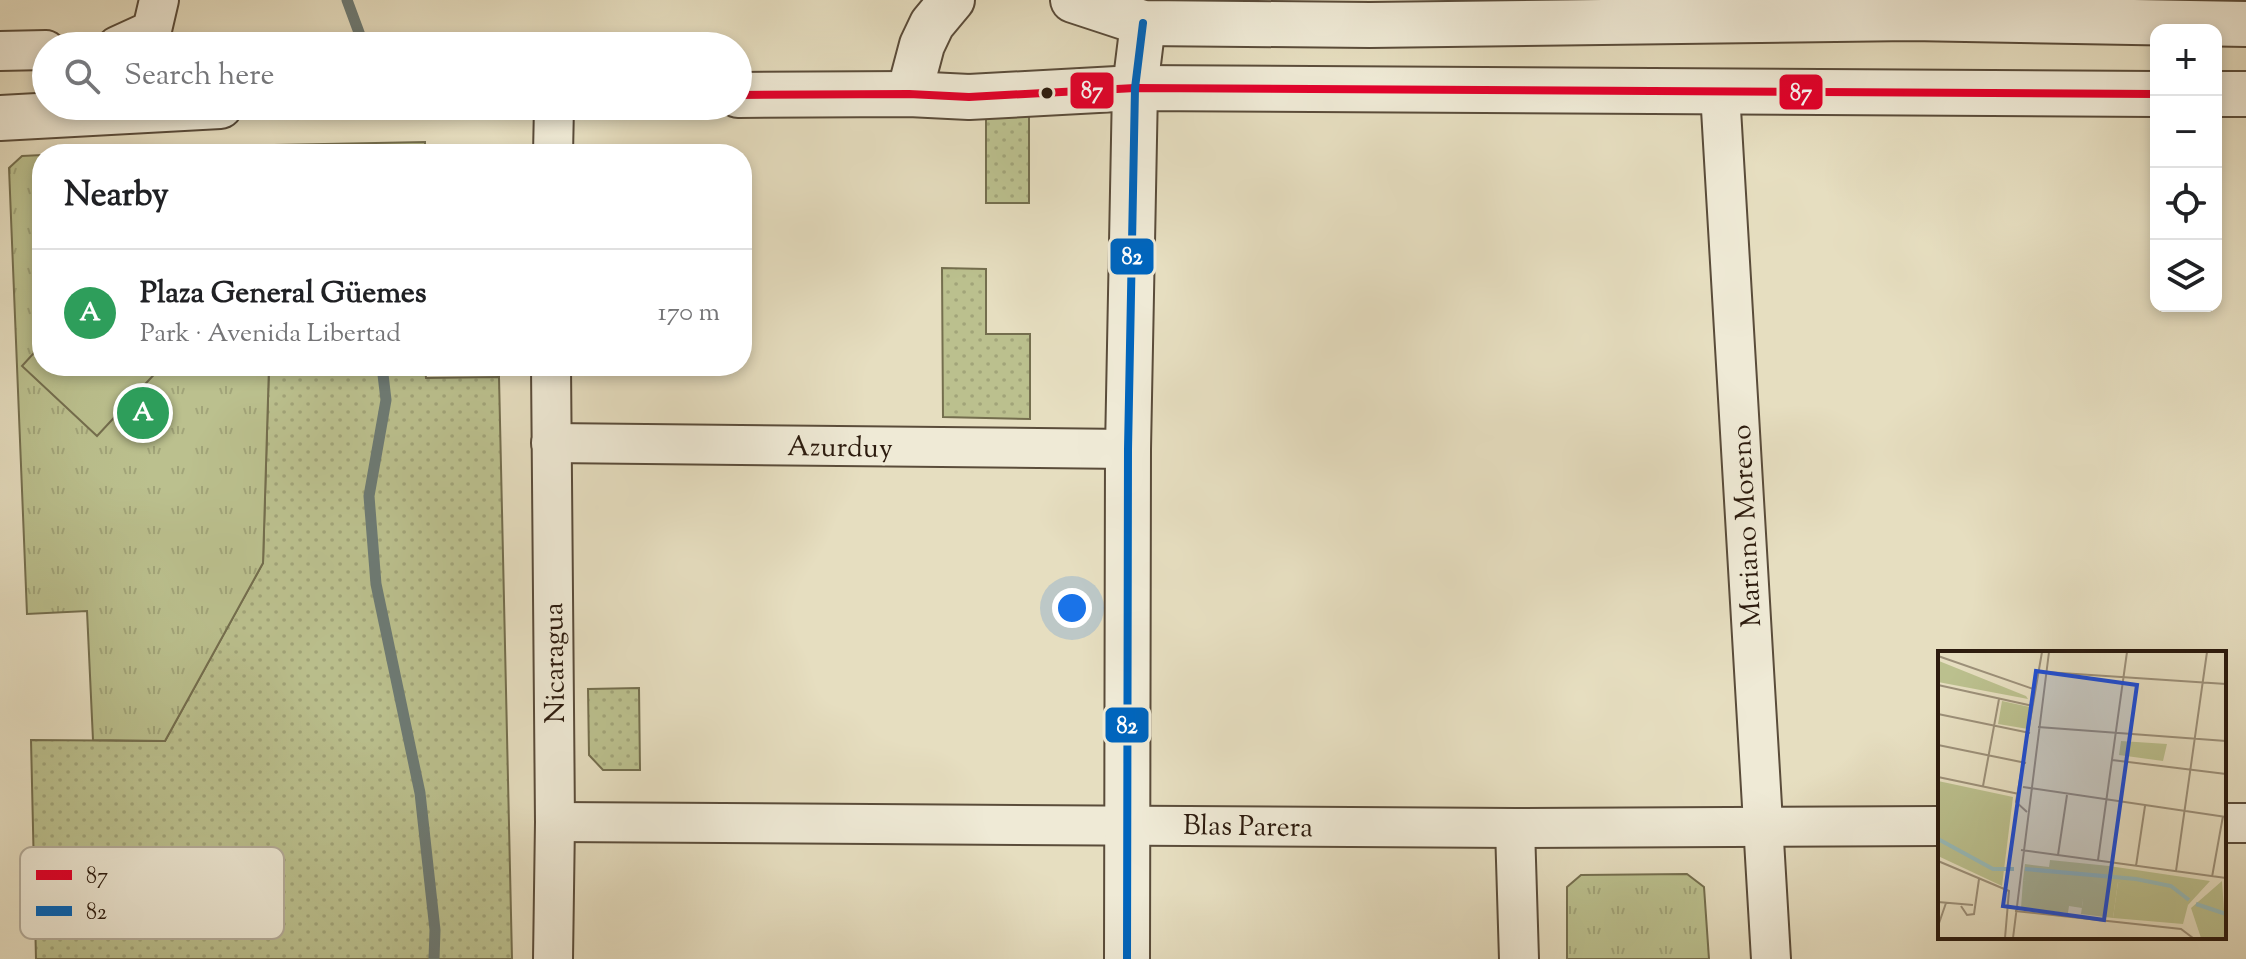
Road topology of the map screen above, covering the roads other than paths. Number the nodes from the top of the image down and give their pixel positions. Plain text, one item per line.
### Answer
1 (159, 0) edge
2 (952, 0) edge
3 (1075, 0) edge
4 (1912, 9) edge
5 (2073, 10) edge
6 (1654, 11) edge
7 (1371, 12) edge
8 (1143, 23) junction
9 (2246, 24) edge
10 (148, 32) edge
11 (32, 50) edge
12 (0, 51) edge
13 (1135, 88) junction
14 (1720, 92) junction
15 (909, 94) junction
16 (2150, 94) edge
17 (2222, 94) edge
18 (2246, 94) edge
19 (752, 95) edge
20 (32, 116) edge
21 (0, 118) edge
22 (554, 120) edge
23 (553, 144) edge
24 (551, 376) edge
25 (551, 443) junction
26 (1128, 449) junction
27 (555, 822) junction
28 (1125, 824) junction
29 (1938, 826) edge
30 (1762, 827) junction
31 (1515, 828) junction
32 (553, 959) edge
33 (1127, 959) edge
34 (1519, 959) edge
35 (1771, 959) edge

1 - 10 street
2 - 15 street
3 - 8 street
4 - 5 street
4 - 6 street
5 - 9 street
6 - 7 street
7 - 8 street
8 - 13 street
11 - 12 street
13 - 14 street
13 - 15 street
13 - 26 street
14 - 16 street
14 - 30 street, Mariano Moreno
15 - 19 street
17 - 18 street
20 - 21 street
22 - 23 street
24 - 25 street, Nicaragua
25 - 26 street, Azurduy
25 - 27 street, Nicaragua
26 - 28 street
27 - 28 street, Blas Parera
27 - 32 street, Nicaragua
28 - 31 street, Blas Parera
28 - 33 street
29 - 30 street, Blas Parera
30 - 31 street, Blas Parera
30 - 35 street, Mariano Moreno
31 - 34 street

